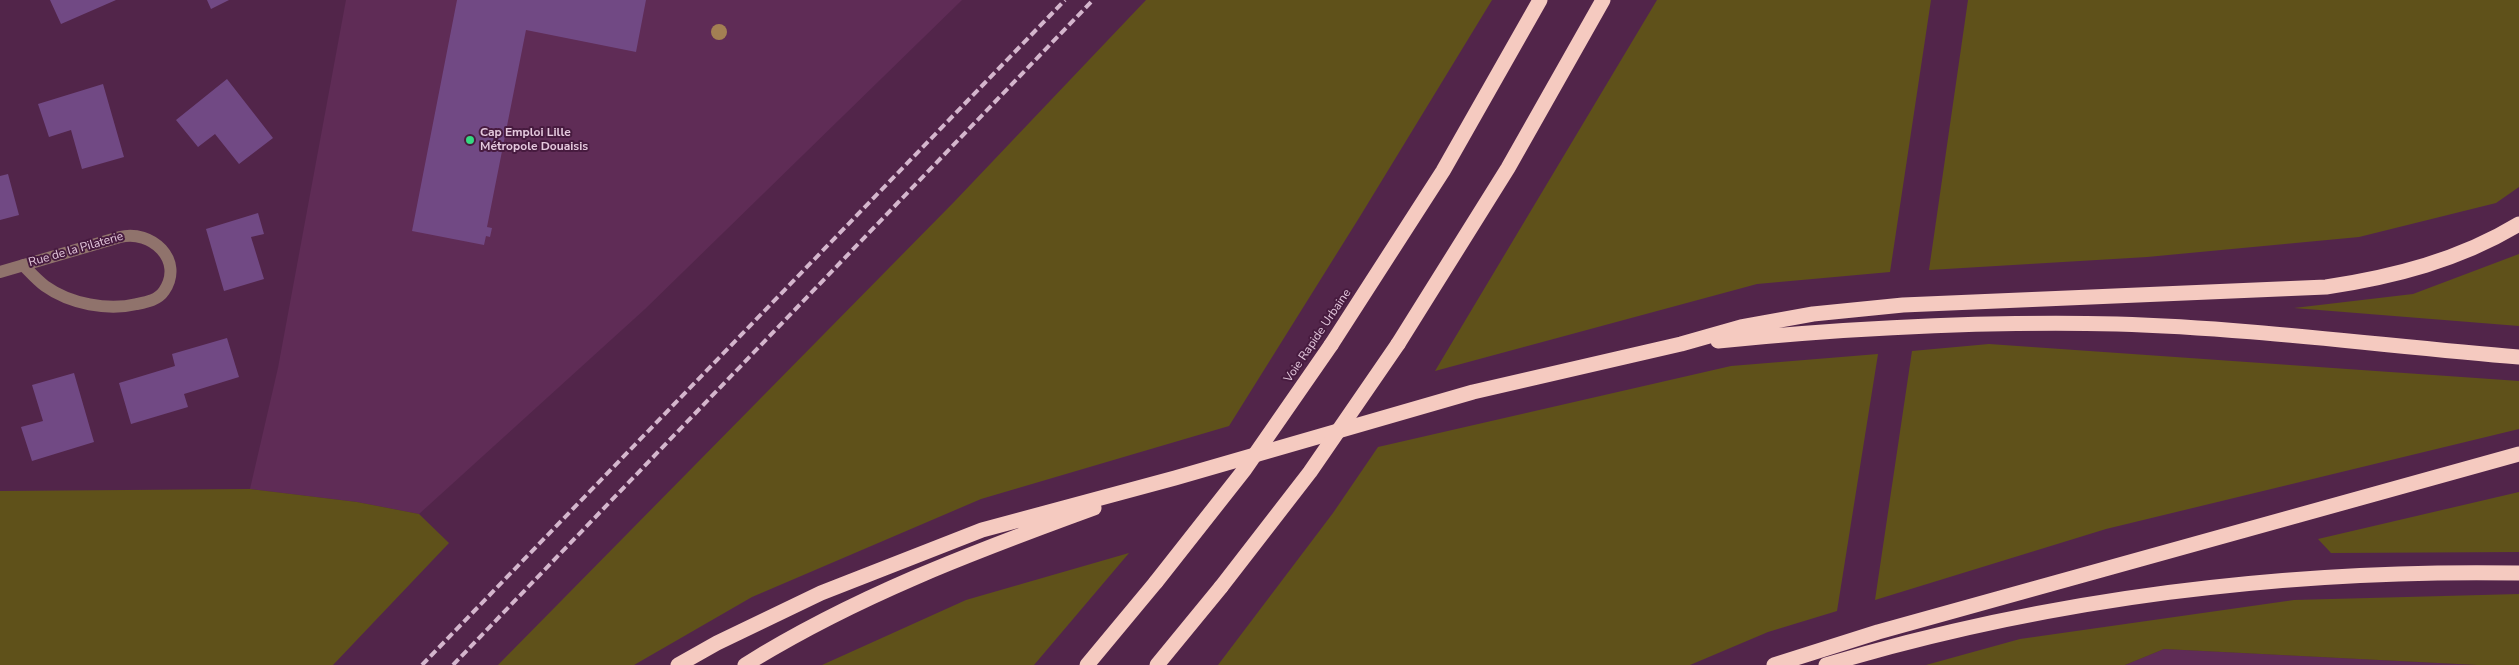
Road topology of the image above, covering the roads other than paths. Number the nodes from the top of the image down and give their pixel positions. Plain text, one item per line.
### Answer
1 (1540, 0) edge
2 (1603, 0) edge
3 (2519, 224) edge
4 (23, 265) junction
5 (0, 272) edge
6 (1682, 344) junction
7 (2519, 357) edge
8 (2519, 454) edge
9 (1175, 478) junction
10 (2519, 573) edge
11 (678, 665) edge
12 (745, 665) edge
13 (1087, 665) edge
14 (1158, 665) edge
15 (1774, 665) edge
16 (1826, 665) edge

1 - 13 highway, Voie Rapide Urbaine, bridge
2 - 14 highway, bridge
3 - 6 highway
4 - 4 street, Rue de la Pilaterie
4 - 5 street, Rue de la Pilaterie
6 - 7 highway
6 - 9 highway
8 - 15 highway
9 - 11 highway
9 - 12 highway
10 - 16 highway

